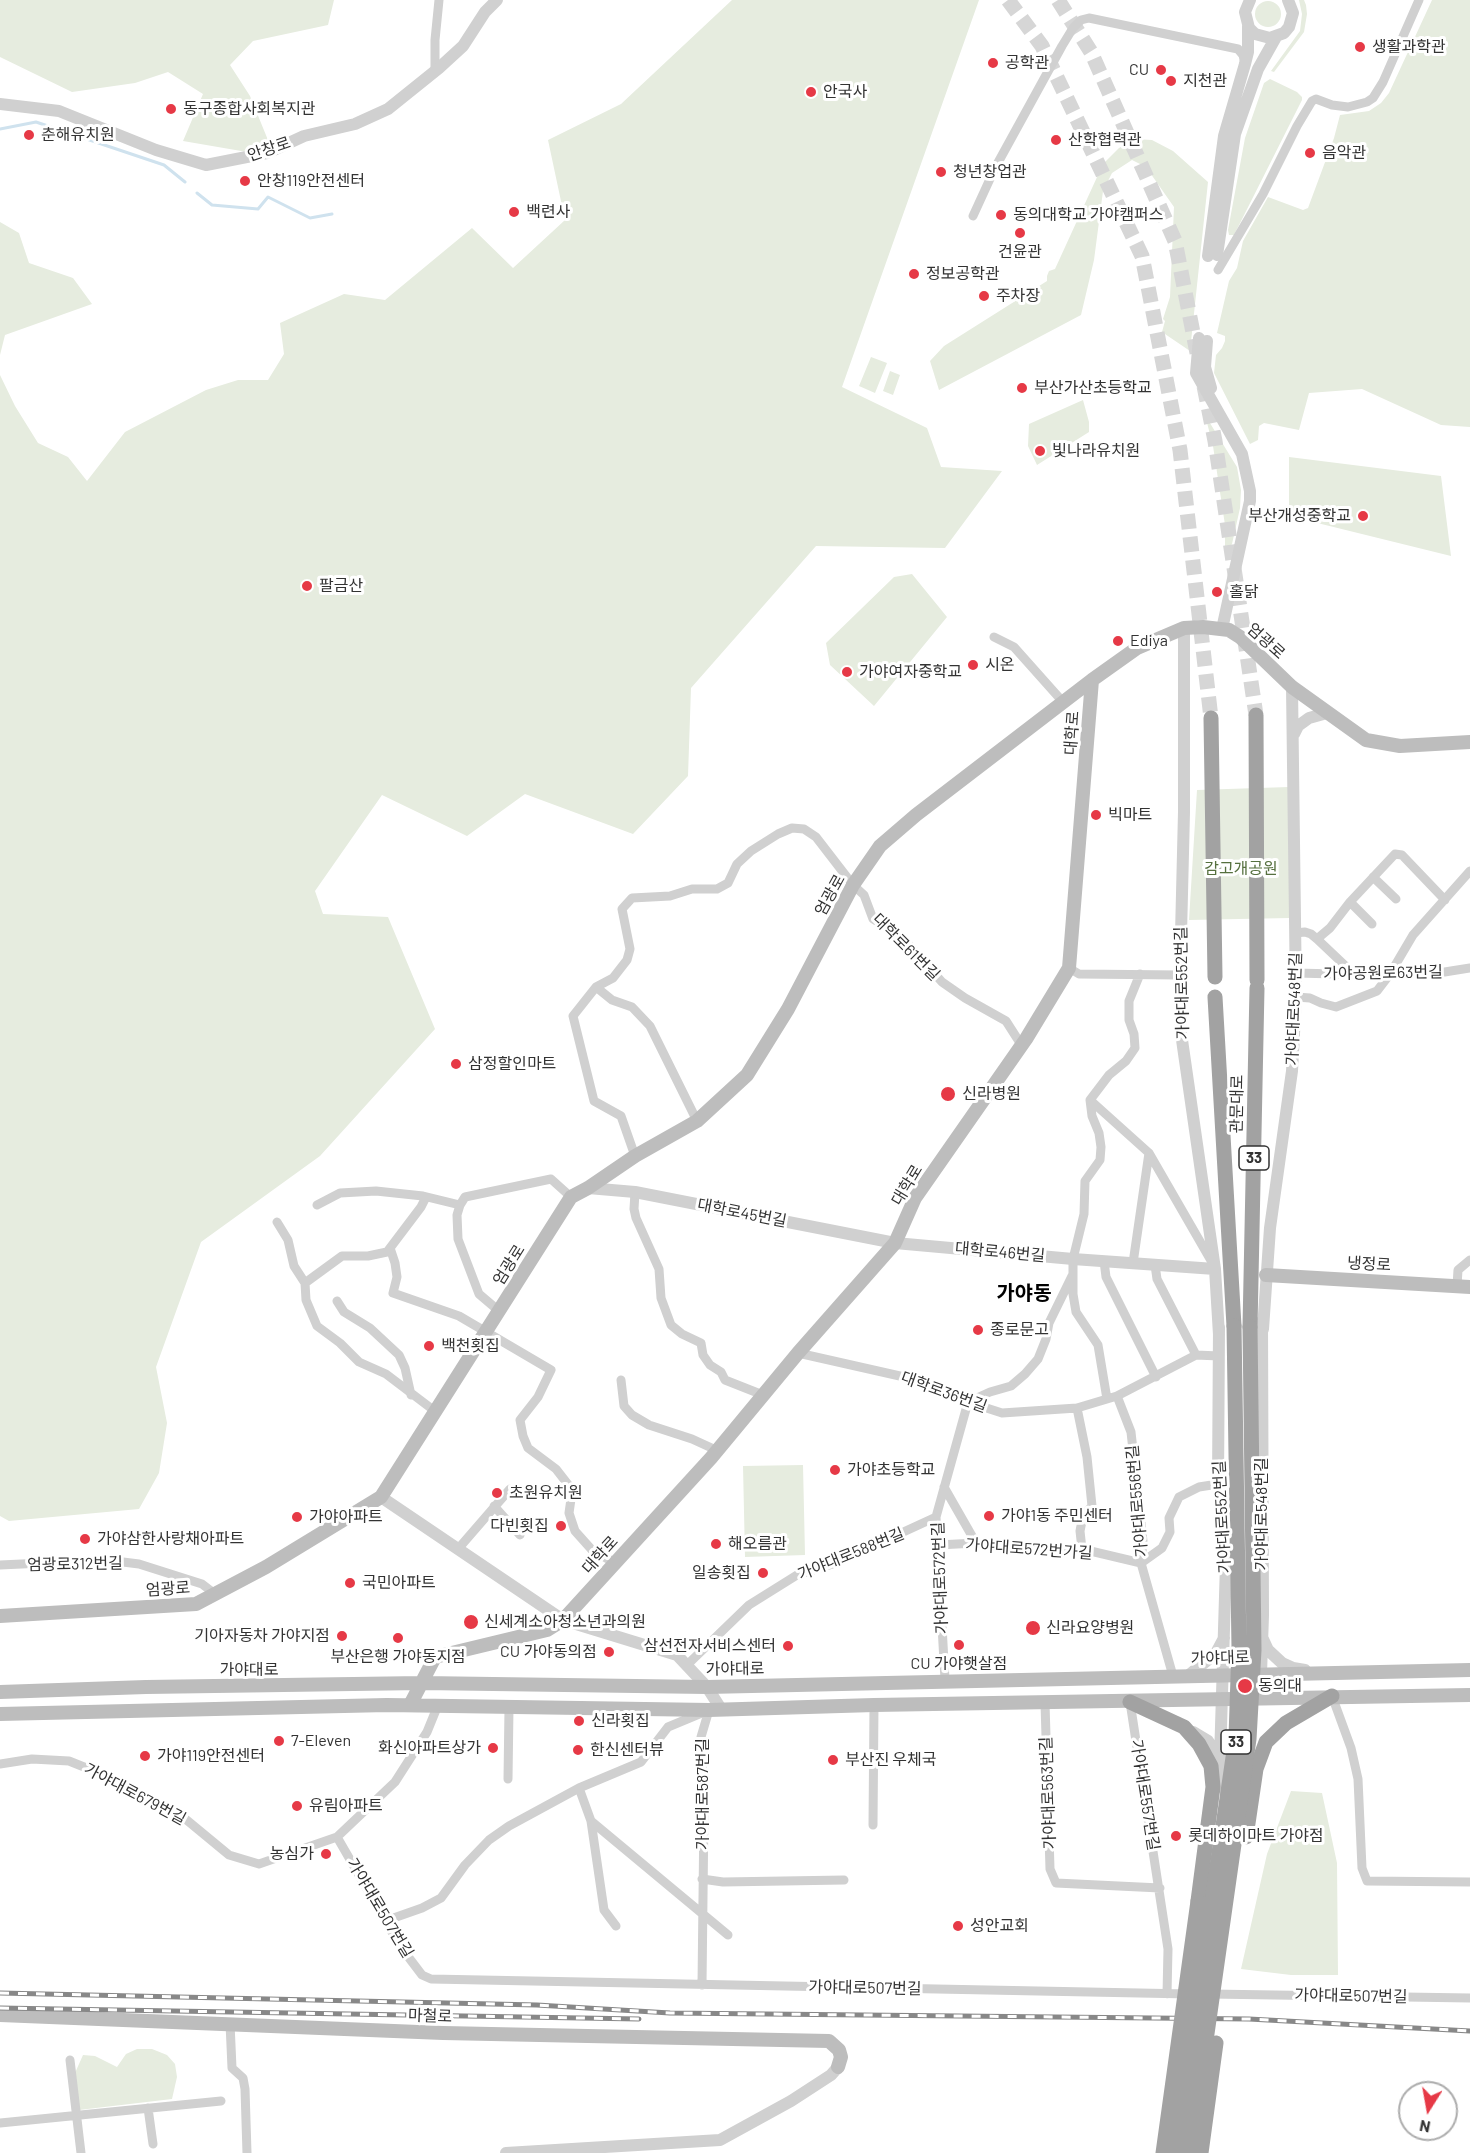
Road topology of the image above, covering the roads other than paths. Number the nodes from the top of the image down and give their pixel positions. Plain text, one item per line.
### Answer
1 (439, 0) edge
2 (497, 0) edge
3 (1250, 0) edge
4 (1288, 0) edge
5 (1419, 0) edge
6 (1248, 32) junction
7 (1276, 37) junction
8 (1238, 50) junction
9 (1245, 64) junction
10 (435, 71) junction
11 (0, 104) edge
12 (973, 216) dead end
13 (1218, 270) dead end
14 (1203, 339) tunnel mouth
15 (1184, 628) junction
16 (1226, 628) junction
17 (994, 637) dead end
18 (1184, 656) junction
19 (1092, 680) junction
20 (1292, 687) junction
21 (1063, 702) junction
22 (1327, 713) junction
23 (1256, 715) tunnel mouth
24 (1211, 718) tunnel mouth
25 (1294, 734) junction
26 (1470, 742) edge
27 (1470, 871) edge
28 (1373, 877) junction
29 (854, 885) junction
30 (1396, 899) dead end
31 (1445, 900) junction
32 (1350, 902) junction
33 (1372, 924) dead end
34 (1295, 933) junction
35 (1317, 939) junction
36 (1069, 968) junction
37 (1470, 968) edge
38 (1296, 973) junction
39 (1140, 974) junction
40 (1390, 974) junction
41 (1180, 975) junction
42 (1355, 975) junction
43 (1215, 977) dead end
44 (596, 987) junction
45 (1215, 997) dead end
46 (1296, 997) junction
47 (1022, 1046) junction
48 (1090, 1100) junction
49 (697, 1121) junction
50 (1149, 1153) junction
51 (635, 1156) junction
52 (588, 1188) junction
53 (635, 1192) junction
54 (426, 1197) junction
55 (571, 1197) junction
56 (317, 1205) dead end
57 (460, 1205) junction
58 (1228, 1212) junction
59 (277, 1222) dead end
60 (896, 1243) junction
61 (390, 1248) junction
62 (1072, 1259) junction
63 (1470, 1260) edge
64 (1104, 1262) junction
65 (1133, 1263) junction
66 (1155, 1265) junction
67 (1215, 1269) junction
68 (1266, 1275) junction
69 (1072, 1276) junction
70 (305, 1283) junction
71 (1463, 1287) edge
72 (337, 1301) dead end
73 (499, 1311) junction
74 (1249, 1327) junction
75 (487, 1331) junction
76 (1219, 1335) junction
77 (798, 1353) junction
78 (1196, 1355) junction
79 (1219, 1356) junction
80 (1156, 1377) junction
81 (621, 1380) dead end
82 (411, 1395) junction
83 (763, 1395) junction
84 (1117, 1396) junction
85 (1107, 1399) junction
86 (968, 1402) junction
87 (1077, 1408) junction
88 (436, 1412) junction
89 (717, 1450) junction
90 (1218, 1484) junction
91 (944, 1488) junction
92 (510, 1489) dead end
93 (381, 1497) junction
94 (494, 1506) junction
95 (936, 1517) junction
96 (520, 1535) dead end
97 (976, 1543) junction
98 (938, 1545) junction
99 (1082, 1549) junction
100 (461, 1551) junction
101 (615, 1563) junction
102 (1141, 1563) junction
103 (0, 1565) edge
104 (215, 1594) junction
105 (0, 1616) edge
106 (563, 1620) junction
107 (1224, 1637) junction
108 (1262, 1637) junction
109 (687, 1665) junction
110 (1470, 1670) edge
111 (1312, 1672) junction
112 (1224, 1674) junction
113 (1261, 1674) junction
114 (1173, 1676) junction
115 (1188, 1676) junction
116 (1121, 1677) junction
117 (945, 1680) junction
118 (422, 1683) junction
119 (707, 1687) junction
120 (0, 1692) edge
121 (1470, 1695) edge
122 (1332, 1696) junction
123 (1257, 1699) junction
124 (1222, 1700) junction
125 (1127, 1702) junction
126 (1046, 1703) junction
127 (410, 1705) junction
128 (438, 1705) junction
129 (874, 1705) junction
130 (509, 1708) junction
131 (715, 1710) junction
132 (0, 1714) edge
133 (1184, 1727) junction
134 (1271, 1737) junction
135 (1220, 1759) junction
136 (0, 1764) edge
137 (508, 1779) dead end
138 (579, 1788) junction
139 (1236, 1796) junction
140 (591, 1821) junction
141 (873, 1825) dead end
142 (337, 1837) junction
143 (702, 1879) junction
144 (844, 1880) dead end
145 (1470, 1882) edge
146 (1160, 1888) junction
147 (702, 1912) junction
148 (385, 1921) junction
149 (616, 1926) dead end
150 (728, 1935) dead end
151 (702, 1985) junction
152 (1167, 1994) junction
153 (1470, 1998) edge
154 (0, 2015) edge
155 (230, 2023) junction
156 (70, 2060) dead end
157 (838, 2067) joint
158 (221, 2100) dead end
159 (148, 2108) junction
160 (75, 2115) junction
161 (0, 2123) edge
162 (153, 2144) dead end
163 (81, 2153) edge
164 (247, 2153) edge
165 (507, 2153) edge
166 (1163, 2153) edge
167 (1175, 2153) edge
168 (1190, 2153) edge
169 (1201, 2153) edge

1 - 10 street
2 - 10 street, 안창로
3 - 6 street
4 - 7 street
5 - 13 street
6 - 7 street
6 - 8 street
6 - 9 street
7 - 9 street
8 - 9 street
8 - 12 street
10 - 11 street, 안창로
14 - 16 street
15 - 16 main road, 엄광로
15 - 18 street, 가야대로552번길
15 - 19 main road, 엄광로
16 - 18 street
16 - 20 main road, 엄광로
17 - 21 street
18 - 41 street, 가야대로552번길
19 - 21 main road, 엄광로
19 - 36 main road, 대학로
20 - 22 main road, 엄광로
20 - 25 street, 가야대로548번길
21 - 29 main road, 엄광로
22 - 25 street
22 - 26 main road, 엄광로
23 - 74 highway, 관문대로 / 33
24 - 43 highway
25 - 34 street, 가야대로548번길
27 - 31 street
28 - 30 street
28 - 31 street
28 - 32 street
29 - 44 street, 대학로61번길
29 - 47 street, 대학로61번길
29 - 49 main road, 엄광로
31 - 40 street
32 - 33 street
32 - 35 street
34 - 35 street
34 - 38 street, 가야대로548번길
35 - 42 street
36 - 39 street
36 - 47 main road, 대학로
37 - 40 street, 가야공원로63번길
38 - 42 street, 가야공원로63번길
38 - 46 street, 가야대로548번길
39 - 41 street
39 - 48 street
40 - 42 street, 가야공원로63번길
40 - 46 street
41 - 67 street, 가야대로552번길
44 - 49 street
44 - 51 street
45 - 58 highway, 관문대로 / 33
46 - 68 street, 가야대로548번길
47 - 60 main road, 대학로
48 - 50 street
48 - 62 street
49 - 51 main road, 엄광로
50 - 65 street
50 - 67 street
51 - 52 main road, 엄광로
52 - 53 street, 대학로45번길
52 - 55 main road, 엄광로
53 - 60 street, 대학로45번길
53 - 83 street
54 - 56 street
54 - 57 street
54 - 61 street
55 - 57 street
55 - 73 main road, 엄광로
57 - 73 street
58 - 74 highway, 관문대로 / 33
58 - 76 street, 가야대로552번길
59 - 70 street
60 - 62 street, 대학로46번길
60 - 77 main road, 대학로
61 - 70 street
61 - 75 street
62 - 64 street, 대학로46번길
62 - 69 street
63 - 71 street
64 - 65 street, 대학로46번길
64 - 80 street
65 - 66 street, 대학로46번길
66 - 67 street, 대학로46번길
66 - 78 street
67 - 76 street, 가야대로552번길
68 - 71 main road, 냉정로
68 - 74 street, 가야대로548번길
69 - 85 street
69 - 86 street
70 - 82 street
72 - 82 street
73 - 75 main road, 엄광로
74 - 108 street, 가야대로548번길
74 - 167 highway, 33, bridge
74 - 168 highway, 33, bridge
75 - 88 main road, 엄광로
75 - 101 street
76 - 79 street, 가야대로552번길
77 - 83 main road, 대학로
77 - 86 street, 대학로36번길
78 - 79 street
78 - 80 street, 대학로36번길
79 - 90 street, 가야대로552번길
80 - 84 street, 대학로36번길
81 - 89 street
82 - 88 street
83 - 89 main road, 대학로
84 - 85 street, 대학로36번길
84 - 102 street, 가야대로556번길
85 - 87 street, 대학로36번길
86 - 87 street, 대학로36번길
86 - 91 street, 가야대로572번길
87 - 99 street
88 - 93 main road, 엄광로
89 - 101 main road, 대학로
90 - 102 street
90 - 107 street, 가야대로552번길
91 - 95 street, 가야대로572번길
91 - 97 street
92 - 94 street
93 - 100 street
93 - 104 main road, 엄광로
94 - 96 street
94 - 100 street
95 - 98 street, 가야대로572번길
95 - 109 street, 가야대로588번길
97 - 98 street, 가야대로572번가길
97 - 99 street, 가야대로572번가길
98 - 117 street, 가야대로572번길
99 - 102 street, 가야대로572번가길
100 - 106 street
101 - 106 main road, 대학로
102 - 114 street, 가야대로556번길
103 - 104 street, 엄광로312번길
104 - 105 main road, 엄광로
106 - 109 street
106 - 118 main road, 대학로
107 - 112 street, 가야대로552번길
107 - 115 street
108 - 111 street
108 - 113 street, 가야대로548번길
109 - 119 street
110 - 111 main road, 가야대로
111 - 113 main road, 가야대로
112 - 113 main road, 가야대로
112 - 115 main road, 가야대로
112 - 124 street, 가야대로552번길
113 - 123 street, 가야대로548번길
114 - 115 main road, 가야대로
114 - 116 main road, 가야대로
116 - 117 main road, 가야대로
116 - 125 main road
117 - 119 main road, 가야대로
118 - 119 main road, 가야대로
118 - 120 main road, 가야대로
118 - 127 main road, 대학로
119 - 131 street
121 - 122 main road
122 - 123 main road
122 - 134 highway
122 - 145 street
123 - 124 main road
123 - 139 street, 가야대로548번길
124 - 125 main road
124 - 135 street, 가야대로552번길
125 - 126 main road
125 - 133 highway
125 - 146 street, 가야대로557번길
126 - 129 main road
126 - 146 street, 가야대로563번길
127 - 128 main road
127 - 132 main road
128 - 130 main road
128 - 142 street, 가야대로679번길
129 - 131 main road
129 - 141 street
130 - 131 main road
130 - 137 street
131 - 138 street
131 - 143 street, 가야대로587번길
133 - 135 street
133 - 166 highway, bridge
134 - 139 street
134 - 169 highway, bridge
135 - 139 street, 가야대로552번길
136 - 142 street, 가야대로679번길
138 - 140 street
138 - 148 street
140 - 147 street
140 - 149 street
142 - 148 street, 가야대로507번길
143 - 144 street
143 - 147 street, 가야대로587번길
146 - 152 street, 가야대로557번길
147 - 150 street
147 - 151 street, 가야대로587번길
148 - 151 street, 가야대로507번길
151 - 152 street, 가야대로507번길
152 - 153 street, 가야대로507번길
154 - 155 main road, 마철로
155 - 157 main road, 마철로
155 - 164 street
156 - 160 street
157 - 165 street
158 - 159 street
159 - 160 street
159 - 162 street
160 - 161 street
160 - 163 street

